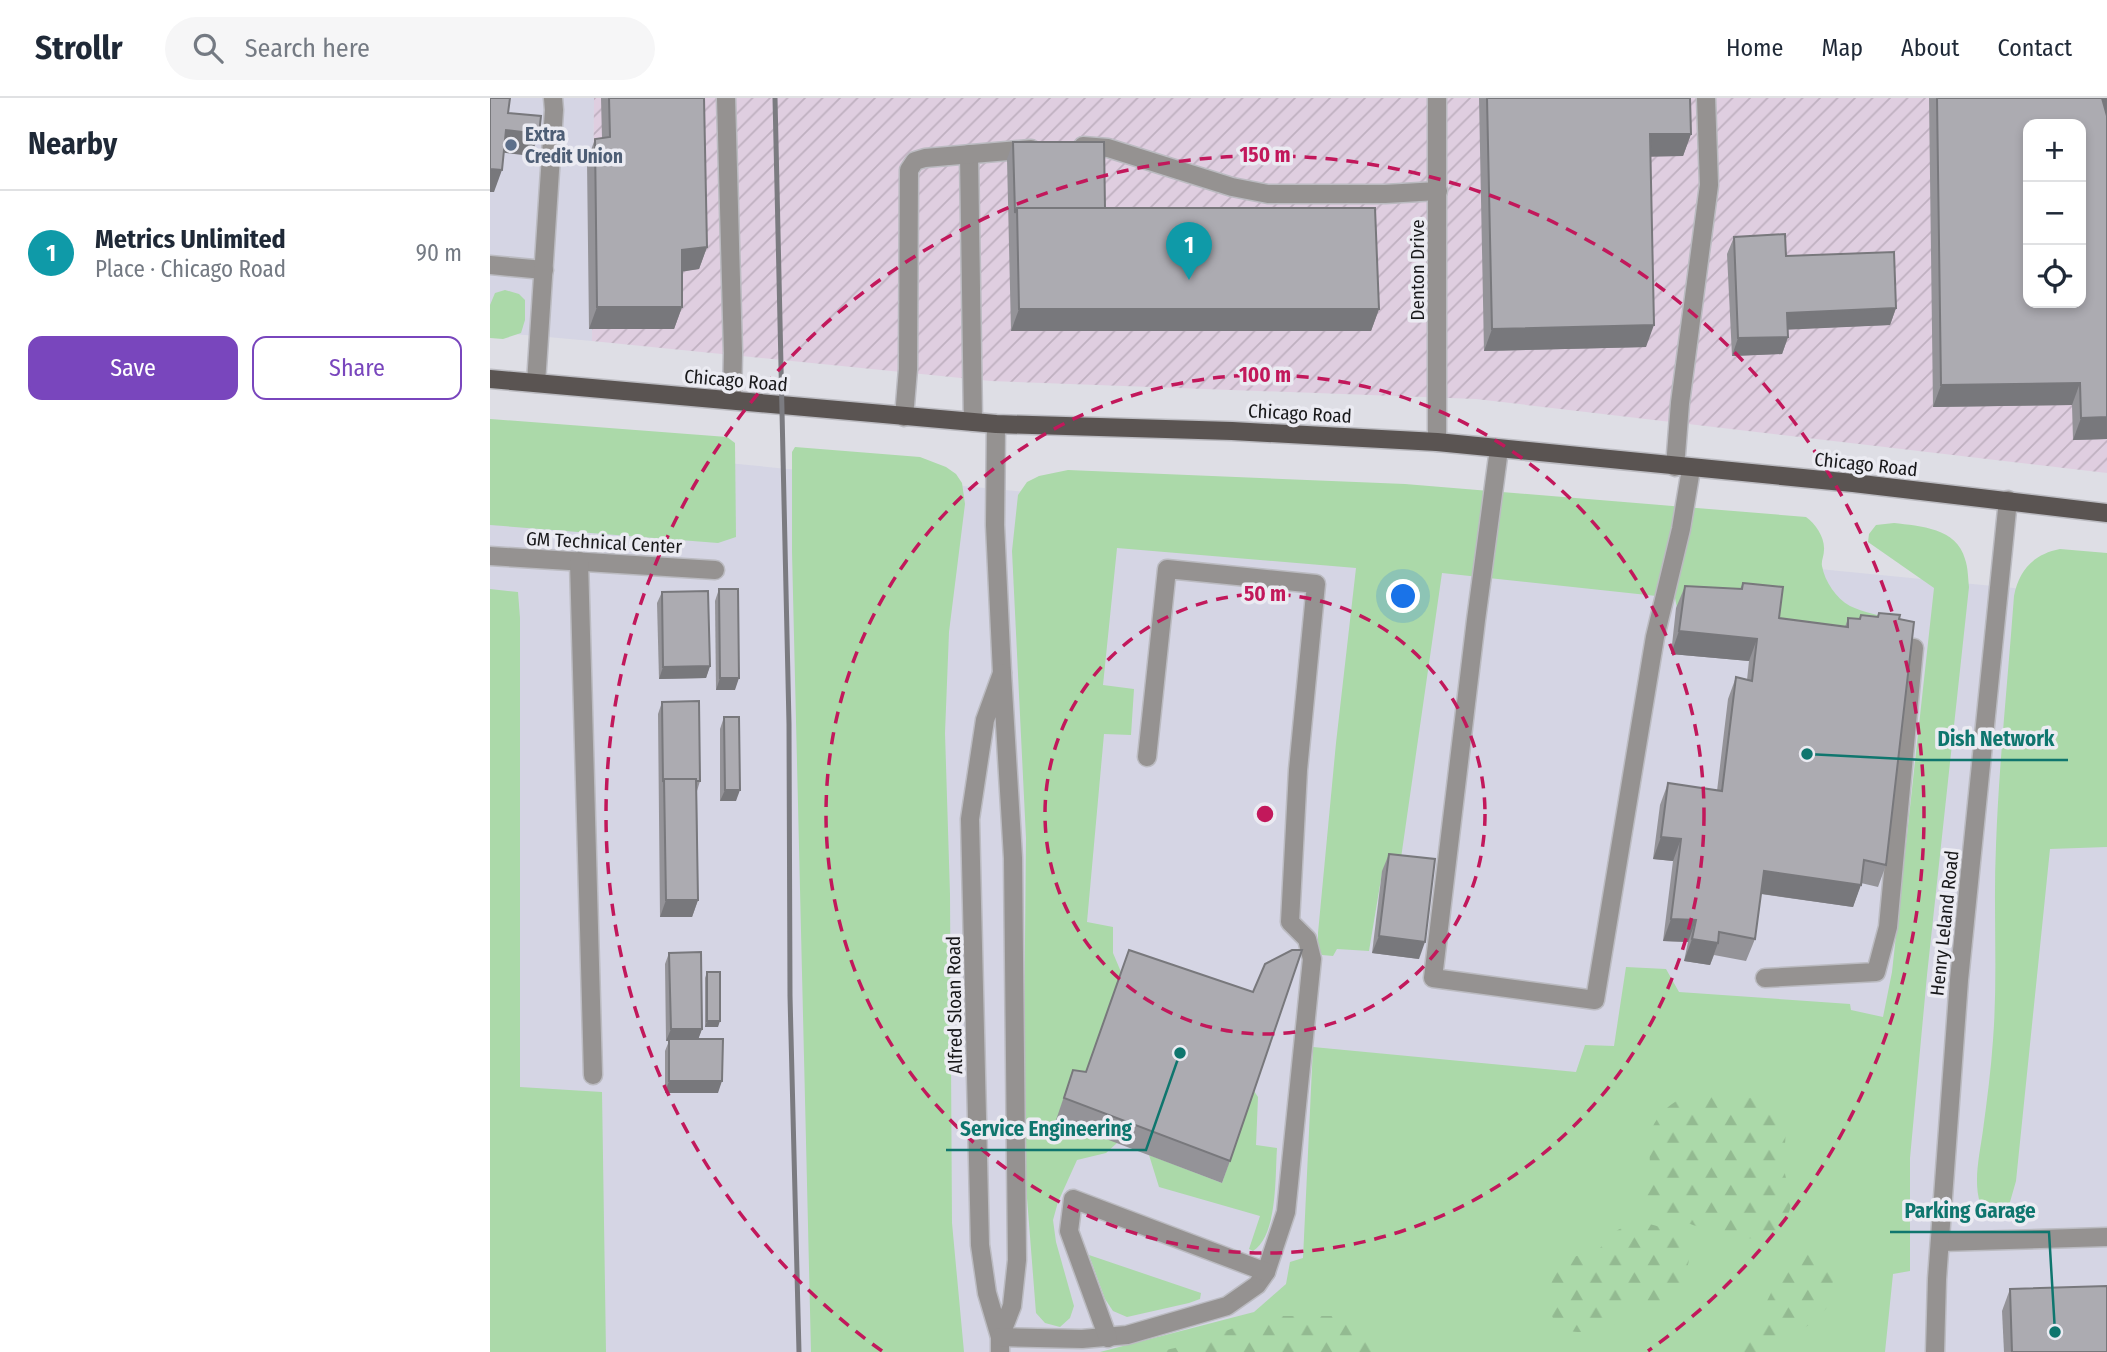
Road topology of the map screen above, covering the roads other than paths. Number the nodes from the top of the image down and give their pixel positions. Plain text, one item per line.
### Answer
1 (552, 98) edge
2 (726, 98) edge
3 (1437, 98) edge
4 (1706, 98) edge
5 (969, 154) junction
6 (1438, 191) junction
7 (490, 265) edge
8 (544, 270) junction
9 (490, 379) edge
10 (536, 383) junction
11 (732, 400) junction
12 (904, 417) junction
13 (973, 422) junction
14 (996, 424) junction
15 (1437, 442) junction
16 (1499, 449) junction
17 (1683, 468) junction
18 (2008, 500) junction
19 (2107, 513) edge
20 (490, 556) edge
21 (579, 561) junction
22 (715, 570) dead end
23 (1913, 648) edge
24 (1002, 673) junction
25 (1147, 757) dead end
26 (1765, 978) dead end
27 (593, 1075) dead end
28 (2107, 1237) edge
29 (1941, 1242) junction
30 (1266, 1272) junction
31 (1108, 1338) junction
32 (1000, 1345) edge
33 (1935, 1352) edge

1 - 8 street
2 - 11 street
3 - 6 street, Denton Drive
4 - 17 street
5 - 6 street
5 - 12 street
5 - 13 street
6 - 15 street, Denton Drive
7 - 8 street
8 - 10 street
9 - 10 main road, Chicago Road
10 - 11 main road, Chicago Road
11 - 12 main road, Chicago Road
12 - 13 main road, Chicago Road
13 - 14 main road, Chicago Road
14 - 15 main road, Chicago Road
14 - 24 street, Alfred Sloan Road
15 - 16 main road, Chicago Road
16 - 17 main road, Chicago Road
16 - 17 street
17 - 18 main road, Chicago Road
18 - 19 main road, Chicago Road
18 - 29 street, Henry Leland Road
20 - 21 street, GM Technical Center
21 - 22 street, GM Technical Center
21 - 27 street
23 - 26 street
24 - 32 street, Alfred Sloan Road
24 - 32 street, Alfred Sloan Road
25 - 30 street
28 - 29 street
29 - 33 street, Henry Leland Road
30 - 31 street
30 - 31 street
31 - 32 street

